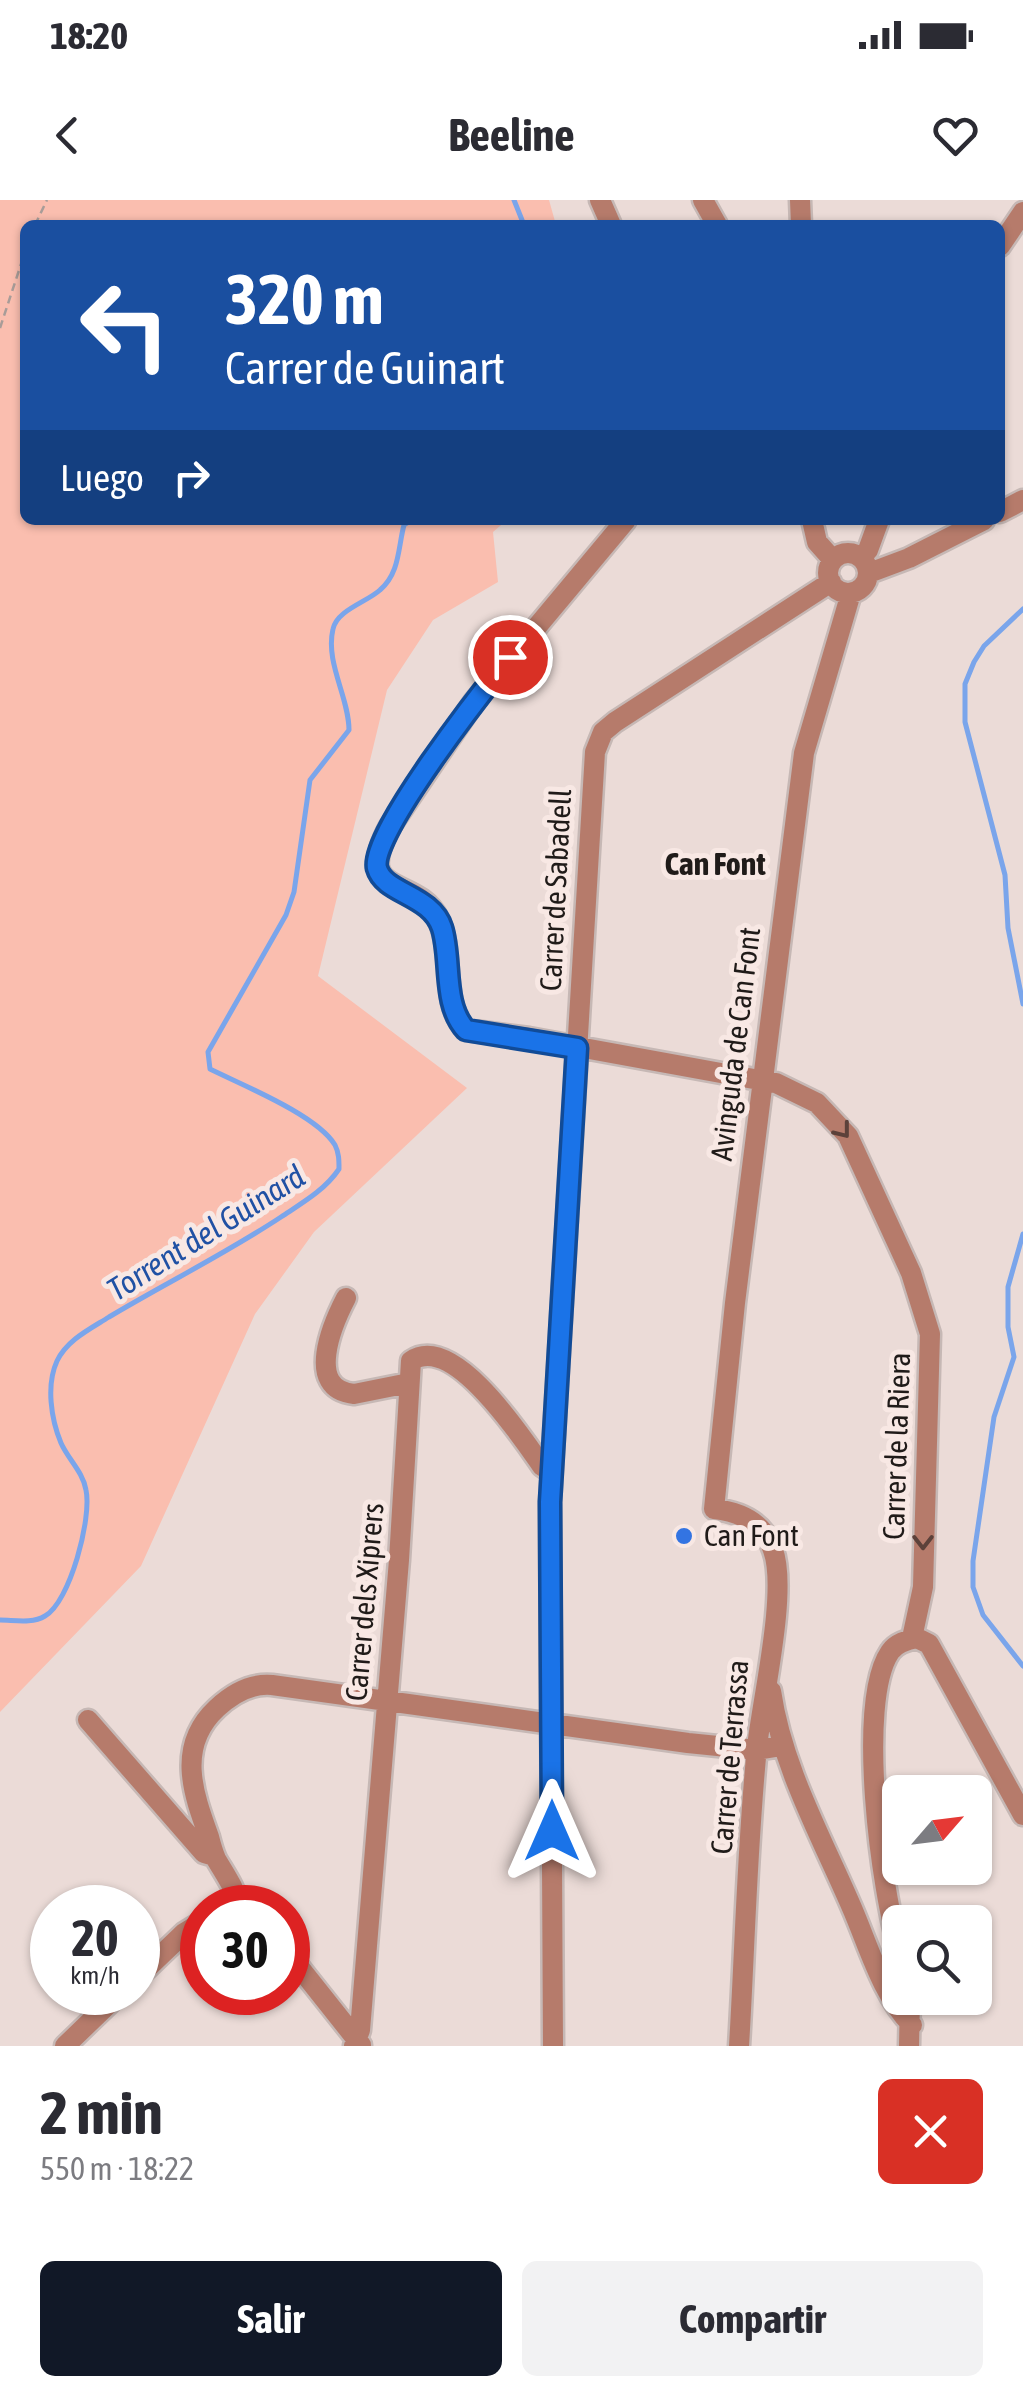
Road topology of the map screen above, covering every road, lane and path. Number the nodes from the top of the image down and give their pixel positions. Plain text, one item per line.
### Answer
1 (1023, 212) edge
2 (1005, 239) edge
3 (20, 267) edge
4 (0, 328) edge
5 (622, 525) edge
6 (813, 525) edge
7 (878, 525) edge
8 (974, 525) edge
9 (865, 566) junction
10 (832, 571) junction
11 (851, 593) junction
12 (577, 1048) junction
13 (764, 1080) junction
14 (346, 1298) dead end
15 (409, 1383) junction
16 (551, 1472) junction
17 (714, 1509) joint
18 (912, 1638) junction
19 (770, 1679) junction
20 (387, 1703) junction
21 (88, 1720) dead end
22 (552, 1725) junction
23 (782, 1746) junction
24 (757, 1750) junction
25 (1023, 1815) edge
26 (214, 1856) junction
27 (233, 1885) edge
28 (888, 1905) edge
29 (180, 1937) edge
30 (160, 1956) edge
31 (310, 1982) edge
32 (97, 2015) edge
33 (910, 2036) edge
34 (358, 2044) edge
35 (65, 2046) edge
36 (553, 2046) edge
37 (739, 2046) edge

1 - 2 street
3 - 4 path
5 - 12 street, Carrer de la Riera
6 - 10 street
7 - 9 street
8 - 9 street
9 - 10 street
9 - 11 street
10 - 11 street
10 - 12 street, Carrer de Sabadell
11 - 13 street, Avinguda de Can Font
12 - 13 street, Carrer de la Riera
12 - 16 street, Carrer de Sabadell
13 - 17 street, Avinguda de Can Font
13 -> 18 street, Carrer de la Riera
14 - 15 street
15 - 16 street
15 - 20 street, Carrer dels Xiprers
16 - 22 street, Carrer de Sabadell
17 - 19 street, Carrer de Terrassa
18 - 25 street
18 - 28 street
19 - 23 street
19 - 24 street, Carrer de Terrassa
20 - 22 street
20 - 26 street
20 - 34 street, Carrer dels Xiprers
21 - 26 street
22 - 24 street
22 - 36 street, Carrer de Sabadell
23 - 24 street
23 - 33 street
24 - 37 street, Carrer de Terrassa
26 - 27 street
29 - 30 street
31 - 34 street
32 - 35 street

